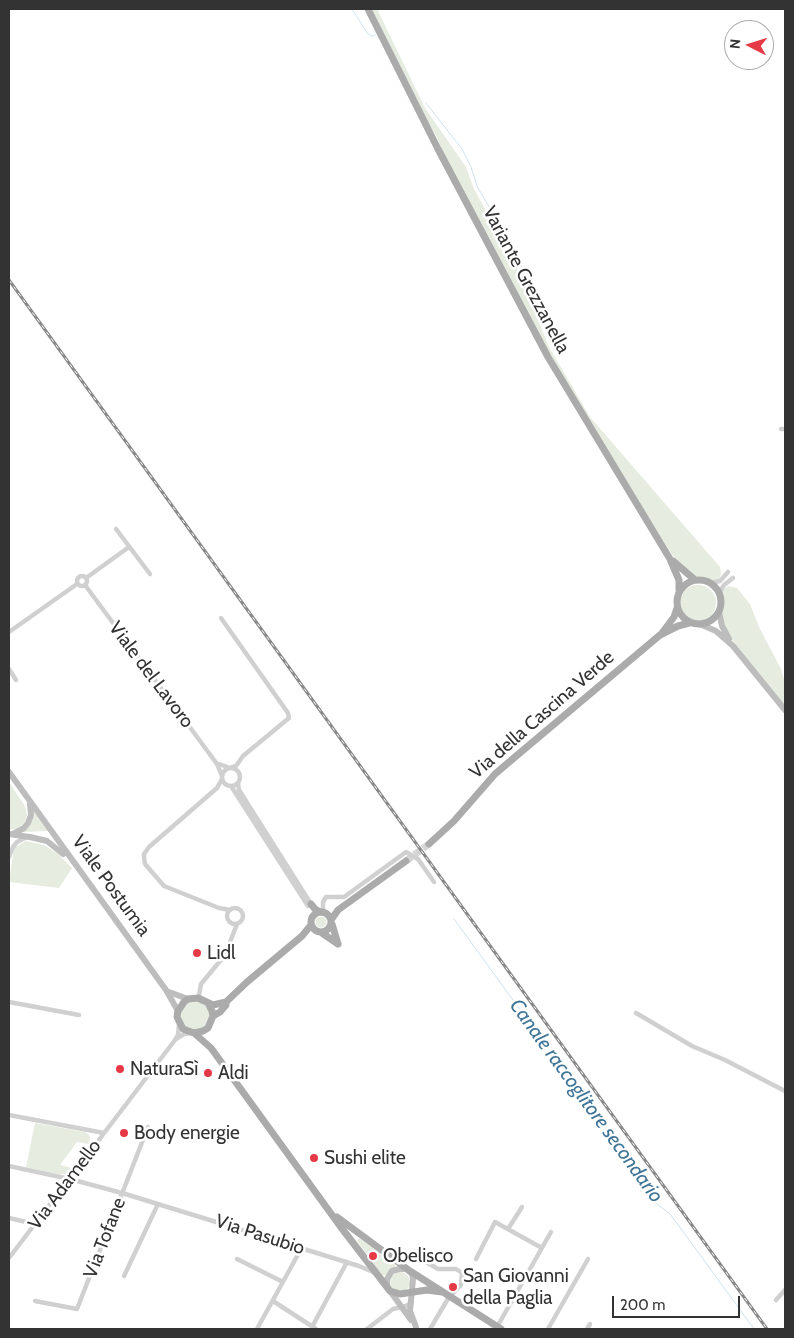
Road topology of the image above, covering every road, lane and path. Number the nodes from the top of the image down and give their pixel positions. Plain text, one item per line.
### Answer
1 (368, 9) edge
2 (116, 529) dead end
3 (129, 547) junction
4 (670, 559) junction
5 (728, 572) dead end
6 (150, 574) dead end
7 (86, 578) junction
8 (733, 578) dead end
9 (695, 580) junction
10 (710, 583) junction
11 (77, 584) junction
12 (85, 585) junction
13 (680, 590) junction
14 (719, 593) junction
15 (677, 608) junction
16 (719, 612) junction
17 (221, 618) dead end
18 (690, 623) junction
19 (702, 624) junction
20 (9, 632) edge
21 (660, 635) junction
22 (733, 646) junction
23 (9, 669) edge
24 (16, 680) dead end
25 (785, 710) edge
26 (239, 761) junction
27 (217, 764) junction
28 (230, 768) junction
29 (9, 772) edge
30 (239, 772) junction
31 (222, 777) junction
32 (238, 783) junction
33 (230, 786) junction
34 (217, 788) junction
35 (29, 802) junction
36 (11, 834) edge
37 (30, 836) junction
38 (429, 844) tunnel mouth
39 (9, 857) edge
40 (406, 861) tunnel mouth
41 (77, 867) junction
42 (434, 882) dead end
43 (310, 905) junction
44 (219, 908) junction
45 (230, 910) junction
46 (338, 910) junction
47 (323, 912) junction
48 (227, 916) junction
49 (312, 917) junction
50 (332, 922) junction
51 (234, 924) junction
52 (316, 930) junction
53 (166, 990) junction
54 (188, 999) junction
55 (200, 999) junction
56 (9, 1002) edge
57 (226, 1002) junction
58 (208, 1003) junction
59 (178, 1011) junction
60 (636, 1013) dead end
61 (79, 1015) dead end
62 (213, 1016) junction
63 (179, 1024) junction
64 (208, 1028) junction
65 (193, 1033) junction
66 (175, 1040) junction
67 (211, 1048) junction
68 (785, 1091) edge
69 (9, 1115) edge
70 (148, 1127) dead end
71 (104, 1133) junction
72 (9, 1166) edge
73 (70, 1179) junction
74 (122, 1193) junction
75 (158, 1204) junction
76 (522, 1207) dead end
77 (331, 1213) junction
78 (9, 1218) edge
79 (35, 1224) junction
80 (508, 1230) junction
81 (551, 1232) dead end
82 (362, 1236) junction
83 (357, 1248) junction
84 (542, 1248) junction
85 (301, 1249) junction
86 (9, 1258) edge
87 (237, 1259) dead end
88 (421, 1259) dead end
89 (476, 1259) dead end
90 (588, 1259) dead end
91 (347, 1262) junction
92 (365, 1264) junction
93 (410, 1271) junction
94 (124, 1276) dead end
95 (283, 1282) junction
96 (388, 1289) junction
97 (427, 1290) junction
98 (785, 1290) edge
99 (442, 1292) junction
100 (412, 1293) junction
101 (449, 1297) junction
102 (776, 1300) dead end
103 (35, 1301) dead end
104 (273, 1301) junction
105 (412, 1302) junction
106 (402, 1307) junction
107 (314, 1328) edge
108 (417, 1328) edge
109 (499, 1328) edge
110 (257, 1329) edge
111 (367, 1329) edge
112 (430, 1329) edge
113 (548, 1329) edge

1 - 4 main road, Variante Grezzanella
2 - 3 street
3 - 6 street
3 - 7 street
4 - 9 main road, Variante Grezzanella
4 - 13 main road, Variante Grezzanella
5 - 10 street
7 - 11 street
7 - 12 street
8 - 14 street
9 - 10 main road, Variante Grezzanella
9 - 13 main road
10 - 14 main road
11 - 12 street
11 - 20 street
12 - 27 street, Viale del Lavoro
13 - 15 main road, Variante Grezzanella
14 - 16 main road
15 - 18 main road
15 - 21 main road
16 - 19 main road
16 - 22 main road
17 - 26 street
18 - 19 main road
18 - 21 main road
19 - 22 main road
21 - 38 main road, Via della Cascina Verde
22 - 25 main road
23 - 24 street
26 - 28 street
26 - 30 street
27 - 28 street
27 - 31 street, Viale del Lavoro
28 - 30 street
28 - 31 street
29 - 35 main road, Viale Postumia
30 - 32 street
31 - 33 street
31 - 34 street
32 - 33 street
32 - 43 street
33 - 34 street
33 - 43 street
34 - 44 street
35 - 36 main road
35 - 41 main road, Viale Postumia
36 - 37 main road
37 - 39 street
37 - 41 main road
40 - 46 main road
41 - 53 main road, Viale Postumia
42 - 47 street
43 - 47 main road
43 - 49 main road
44 - 45 street
44 - 48 street
45 - 48 street
45 - 51 street
46 - 47 main road
46 - 50 main road
47 - 49 main road
47 - 50 main road
48 - 51 street
49 - 52 main road
50 - 52 main road
50 - 52 main road
51 - 55 street
52 - 57 main road
53 - 54 main road
53 - 59 main road, Viale Postumia
54 - 55 main road
54 - 59 main road
55 - 58 main road
56 - 61 street
57 - 58 main road
57 - 62 main road
58 - 62 main road
59 - 63 main road
60 - 68 street
62 - 64 main road
63 - 65 main road
63 - 66 street, Via Adamello
64 - 65 main road
64 - 67 main road
65 - 66 street
65 - 67 main road
66 - 71 street, Via Adamello
67 - 77 main road
69 - 71 street
70 - 74 street, Via Tofane
71 - 73 street, Via Adamello
72 - 73 street, Via Pasubio
73 - 74 street, Via Pasubio
73 - 79 street, Via Adamello
74 - 75 street, Via Pasubio
74 - 103 street, Via Tofane
75 - 85 street, Via Pasubio
75 - 94 street
76 - 80 street
77 - 82 main road
77 - 83 main road
78 - 79 street
79 - 86 street, Via Adamello
80 - 84 street
80 - 89 street
81 - 84 street
82 - 83 main road
82 - 93 main road
83 - 92 main road
84 - 109 street
85 - 91 street, Via Pasubio
85 - 95 street
87 - 95 street
88 - 101 street
90 - 113 street
91 - 92 street, Via Pasubio
91 - 107 street
92 - 96 main road
93 - 96 main road
93 - 99 main road
93 - 100 main road
95 - 104 street
96 - 100 main road
96 - 106 main road
97 - 99 main road
97 - 100 main road
97 - 105 main road
98 - 102 street
99 - 101 main road
100 - 105 main road
101 - 109 main road
101 - 112 street
104 - 107 street
104 - 110 street
105 - 106 street
105 - 108 main road
106 - 108 main road
106 - 111 street

